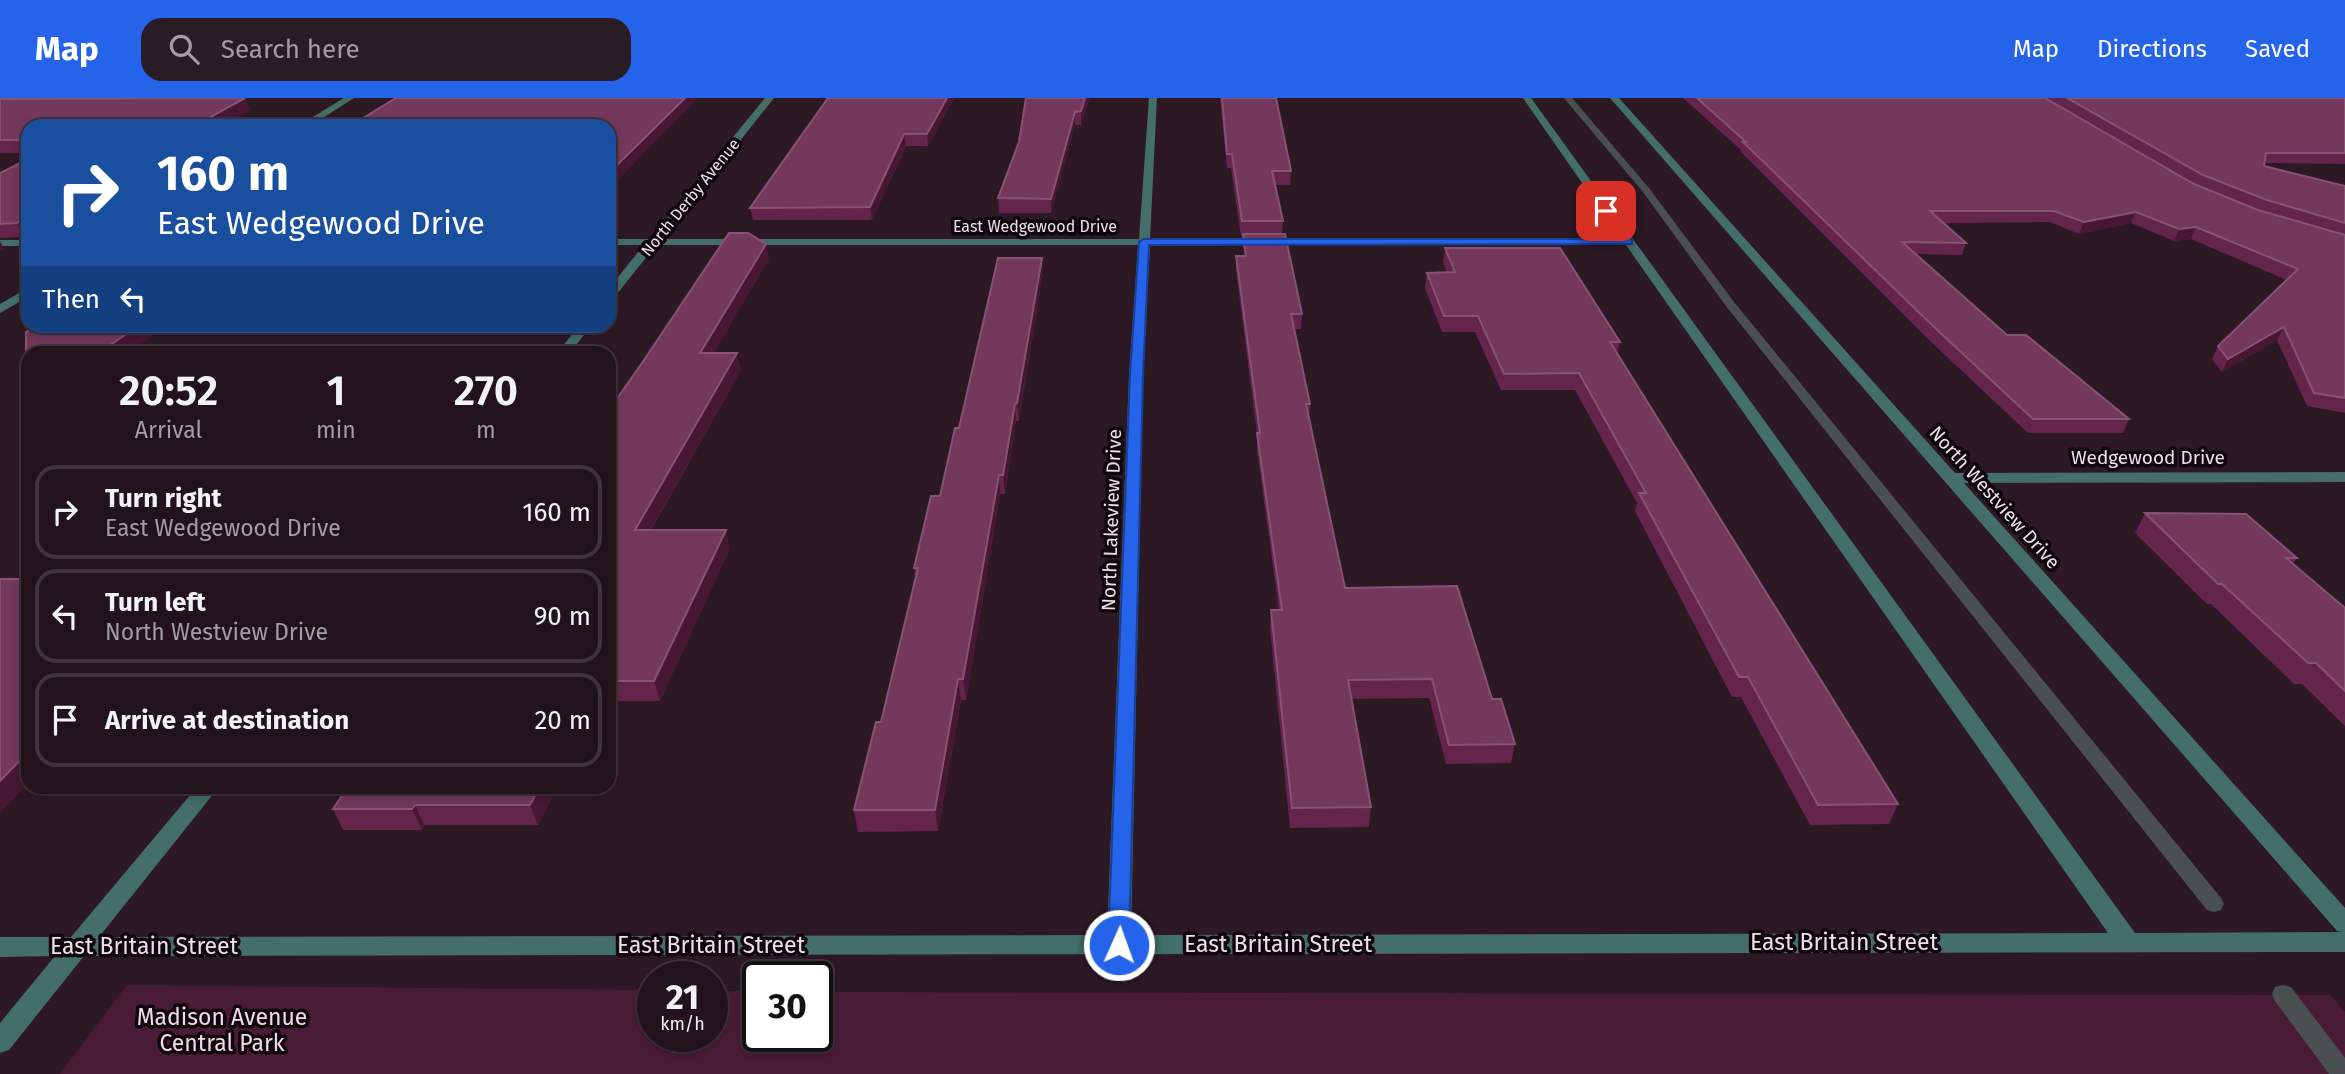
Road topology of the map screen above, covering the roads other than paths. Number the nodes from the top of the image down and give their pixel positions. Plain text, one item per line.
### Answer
1 (350, 98) edge
2 (770, 98) edge
3 (1153, 98) edge
4 (1527, 98) edge
5 (1614, 98) edge
6 (315, 119) edge
7 (616, 242) edge
8 (653, 242) junction
9 (1144, 242) junction
10 (1629, 242) junction
11 (0, 243) edge
12 (21, 243) edge
13 (616, 287) edge
14 (21, 296) edge
15 (0, 309) edge
16 (2345, 477) edge
17 (1951, 478) junction
18 (202, 794) edge
19 (2345, 924) edge
20 (2127, 942) junction
21 (2345, 942) edge
22 (1119, 945) junction
23 (0, 947) edge
24 (78, 947) junction
25 (0, 1042) edge

1 - 6 street
2 - 8 street, North Derby Avenue
3 - 9 street, North Lakeview Drive
4 - 10 street
5 - 17 street, North Westview Drive
7 - 8 street, East Wedgewood Drive
8 - 9 street, East Wedgewood Drive
8 - 13 street, North Derby Avenue
9 - 10 street, East Wedgewood Drive
9 - 22 street, North Lakeview Drive
10 - 20 street
11 - 12 street
14 - 15 street
16 - 17 street, Wedgewood Drive
17 - 19 street, North Westview Drive
18 - 24 street
20 - 21 street, East Britain Street
20 - 22 street, East Britain Street
22 - 24 street, East Britain Street
23 - 24 street, East Britain Street
24 - 25 street

